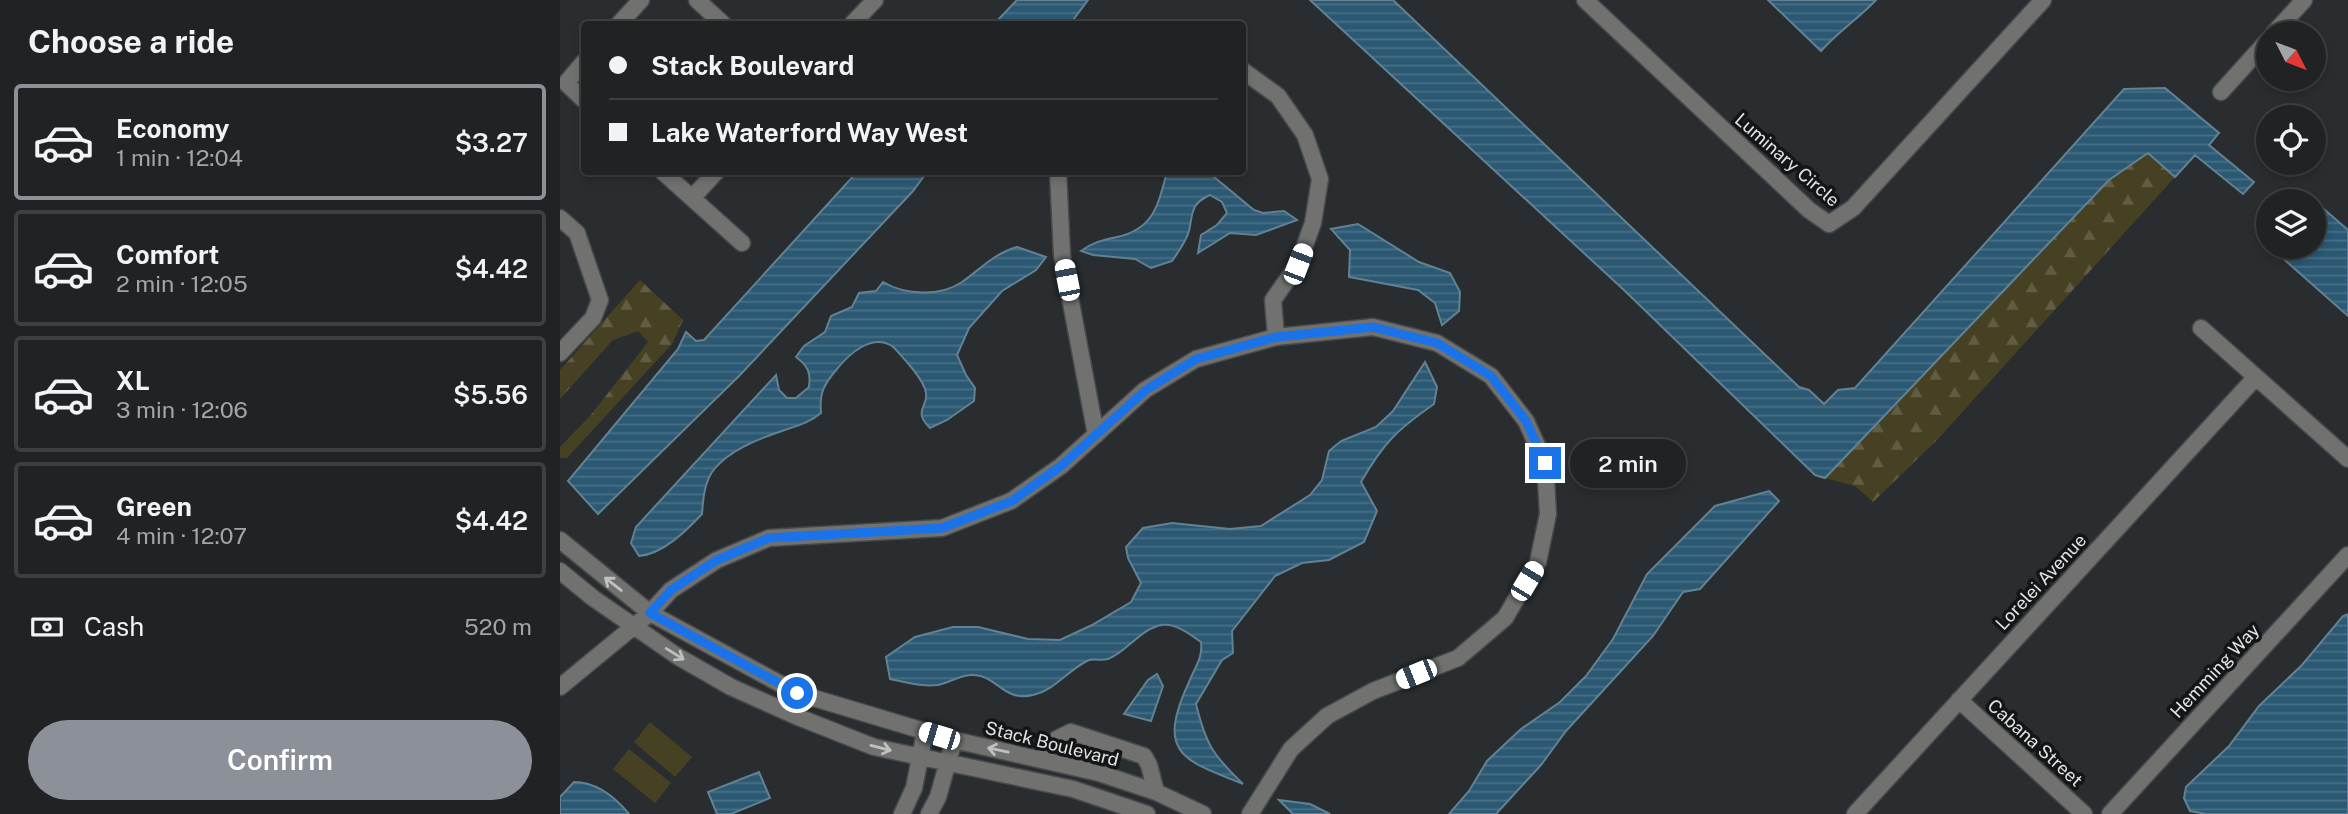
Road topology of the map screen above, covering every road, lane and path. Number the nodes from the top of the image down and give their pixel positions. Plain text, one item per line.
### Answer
1 (641, 0) edge
2 (696, 0) edge
3 (875, 0) edge
4 (1585, 0) edge
5 (2043, 0) edge
6 (2303, 1) edge
7 (622, 21) edge
8 (720, 21) edge
9 (855, 21) edge
10 (2285, 21) edge
11 (2256, 53) edge
12 (581, 66) edge
13 (1246, 73) edge
14 (2221, 92) dead end
15 (581, 97) edge
16 (666, 175) edge
17 (713, 175) edge
18 (1058, 175) edge
19 (692, 198) junction
20 (560, 218) edge
21 (742, 243) dead end
22 (2202, 328) dead end
23 (1276, 337) junction
24 (560, 354) edge
25 (2256, 377) junction
26 (1096, 435) junction
27 (2348, 459) edge
28 (560, 540) edge
29 (2348, 555) edge
30 (560, 571) edge
31 (650, 613) junction
32 (633, 627) junction
33 (560, 687) edge
34 (1959, 700) junction
35 (925, 732) junction
36 (954, 740) junction
37 (920, 757) junction
38 (1041, 759) junction
39 (948, 763) junction
40 (1156, 792) junction
41 (901, 814) edge
42 (929, 814) edge
43 (1147, 814) edge
44 (1203, 814) edge
45 (1250, 814) edge
46 (1855, 814) edge
47 (2084, 814) edge
48 (2110, 814) edge

1 - 7 street
2 - 8 street
3 - 9 street
4 - 5 street, Luminary Circle
6 - 10 street
11 - 14 street
12 - 15 street
13 - 23 street
16 - 19 street
17 - 19 street
18 - 26 street
19 - 21 street
20 - 24 street
22 - 25 street
23 - 26 street
23 - 45 street
25 - 27 street
25 - 34 street, Lorelei Avenue
26 - 31 street
31 -> 28 street, Stack Boulevard
29 - 48 street, Hemming Way
30 - 32 street
31 - 32 street
31 - 35 street, Stack Boulevard
32 - 33 street
32 -> 37 street
34 - 46 street, Lorelei Avenue
34 - 47 street, Cabana Street
35 - 36 street, Stack Boulevard
35 - 37 street
38 -> 36 street, Stack Boulevard
36 - 39 street
37 - 39 street
37 - 41 street
38 - 40 street, Stack Boulevard
38 - 40 street
39 - 42 street
39 - 43 street
40 - 44 street, Stack Boulevard

